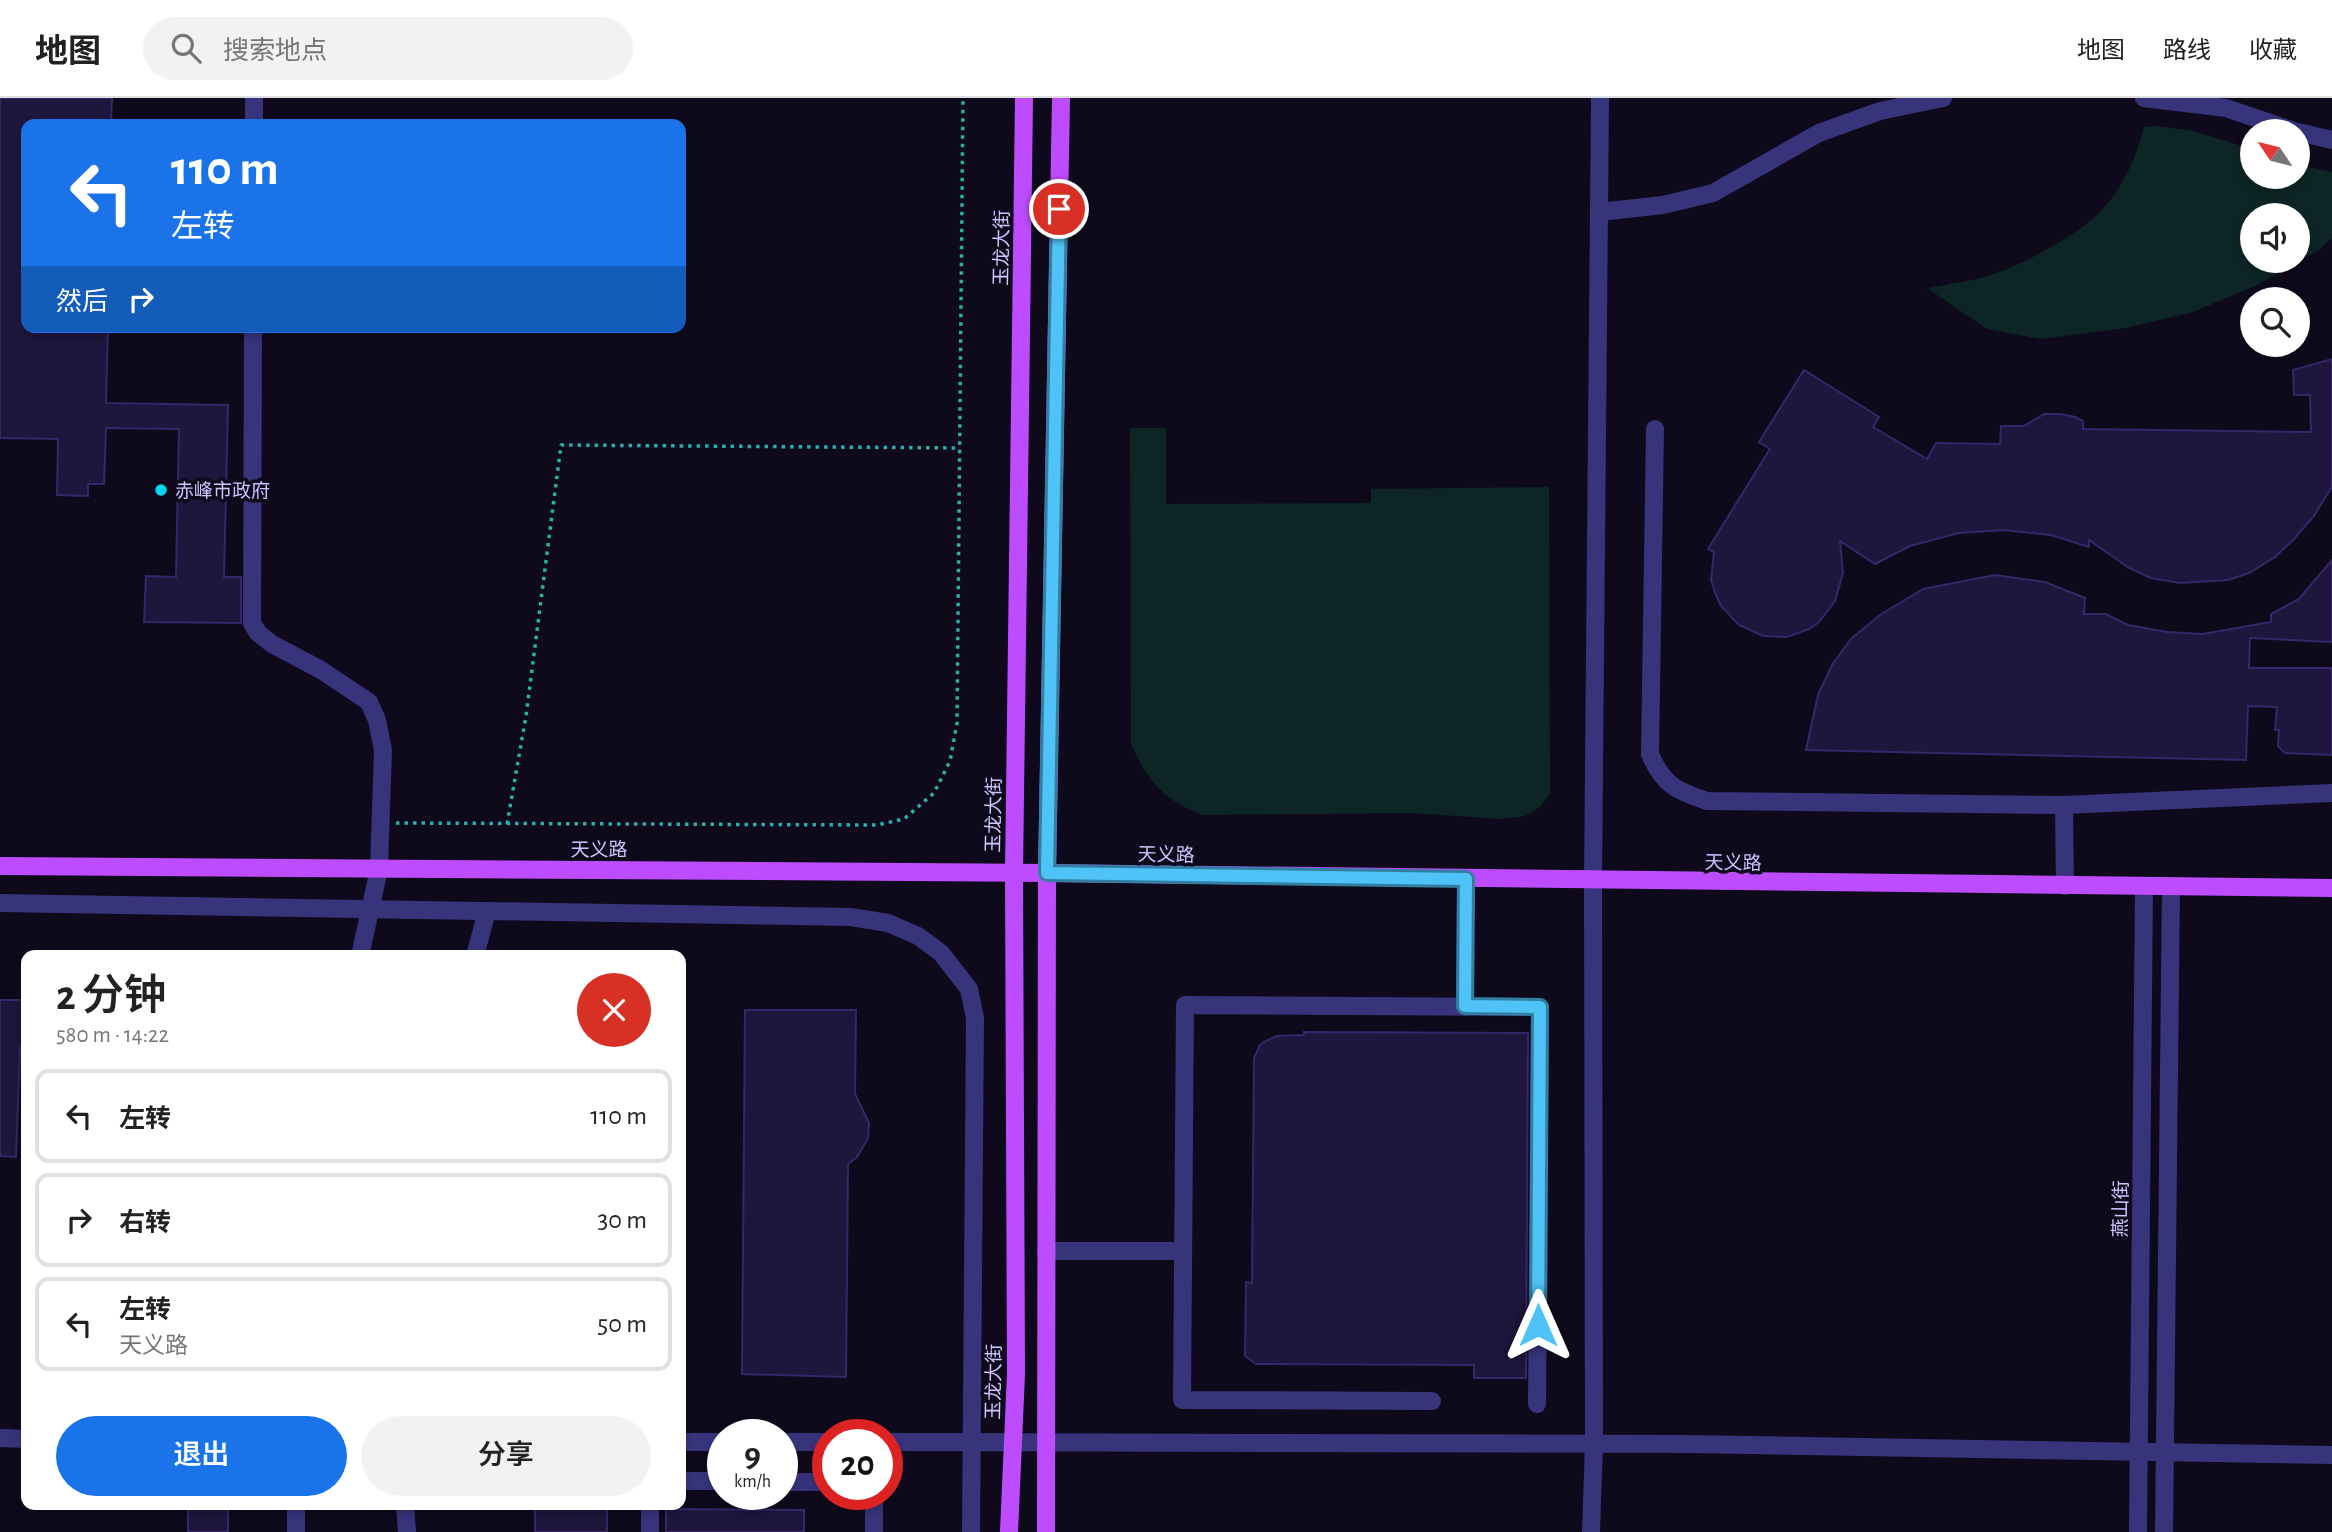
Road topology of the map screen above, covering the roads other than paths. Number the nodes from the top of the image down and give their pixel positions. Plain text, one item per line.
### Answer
1 (254, 98) edge
2 (1024, 98) edge
3 (1061, 98) edge
4 (1600, 98) edge
5 (1943, 98) edge
6 (2144, 98) edge
7 (254, 119) edge
8 (2256, 119) edge
9 (2310, 136) edge
10 (2332, 141) edge
11 (1599, 212) junction
12 (253, 333) edge
13 (1655, 429) dead end
14 (2332, 793) edge
15 (2064, 805) junction
16 (0, 866) edge
17 (379, 869) junction
18 (1014, 873) junction
19 (1047, 873) junction
20 (1466, 879) junction
21 (1593, 881) junction
22 (2065, 886) junction
23 (2144, 886) junction
24 (2171, 887) junction
25 (2332, 888) edge
26 (0, 903) edge
27 (370, 908) junction
28 (486, 911) junction
29 (361, 950) edge
30 (476, 950) edge
31 (1465, 1006) junction
32 (1046, 1251) junction
33 (1183, 1251) junction
34 (1432, 1401) dead end
35 (1537, 1404) dead end
36 (0, 1438) edge
37 (21, 1439) edge
38 (903, 1441) edge
39 (972, 1441) junction
40 (1013, 1441) junction
41 (686, 1442) edge
42 (707, 1442) edge
43 (1045, 1442) junction
44 (1594, 1444) junction
45 (2139, 1452) junction
46 (2165, 1452) junction
47 (2332, 1455) edge
48 (686, 1481) edge
49 (707, 1481) edge
50 (296, 1510) edge
51 (405, 1510) edge
52 (650, 1510) edge
53 (874, 1510) edge
54 (296, 1532) edge
55 (407, 1532) edge
56 (650, 1532) edge
57 (874, 1532) edge
58 (971, 1532) edge
59 (1009, 1532) edge
60 (1045, 1532) edge
61 (1591, 1532) edge
62 (2138, 1532) edge
63 (2164, 1532) edge

1 - 7 street
2 - 18 main road, 玉龙大街
3 - 19 main road
4 - 11 street
5 - 11 street
6 - 8 street
9 - 10 street
11 - 21 street
12 - 17 street
13 - 15 street
14 - 15 street
15 - 22 street
16 - 17 main road, 天义路
17 - 18 main road, 天义路
17 - 27 street
18 - 19 main road, 天义路
18 - 40 main road, 玉龙大街
19 - 20 main road, 天义路
19 - 32 main road
20 - 21 main road, 天义路
20 - 31 street
21 - 22 main road, 天义路
21 - 44 street
22 - 23 main road, 天义路
23 - 24 main road, 天义路
23 - 45 street, 燕山街
24 - 25 main road, 天义路
24 - 46 street
26 - 27 street
27 - 28 street
27 - 29 street
28 - 30 street
28 - 39 street
31 - 33 street
31 - 35 street
32 - 33 street
32 - 43 main road
33 - 34 street
36 - 37 street
38 - 39 street
39 - 40 street
39 - 58 street
40 - 43 street
40 - 59 main road, 玉龙大街
41 - 42 street
43 - 44 street
43 - 60 main road
44 - 45 street
44 - 61 street
45 - 46 street
45 - 62 street, 燕山街
46 - 47 street
46 - 63 street
48 - 49 street
50 - 54 street
51 - 55 street
52 - 56 street
53 - 57 street

